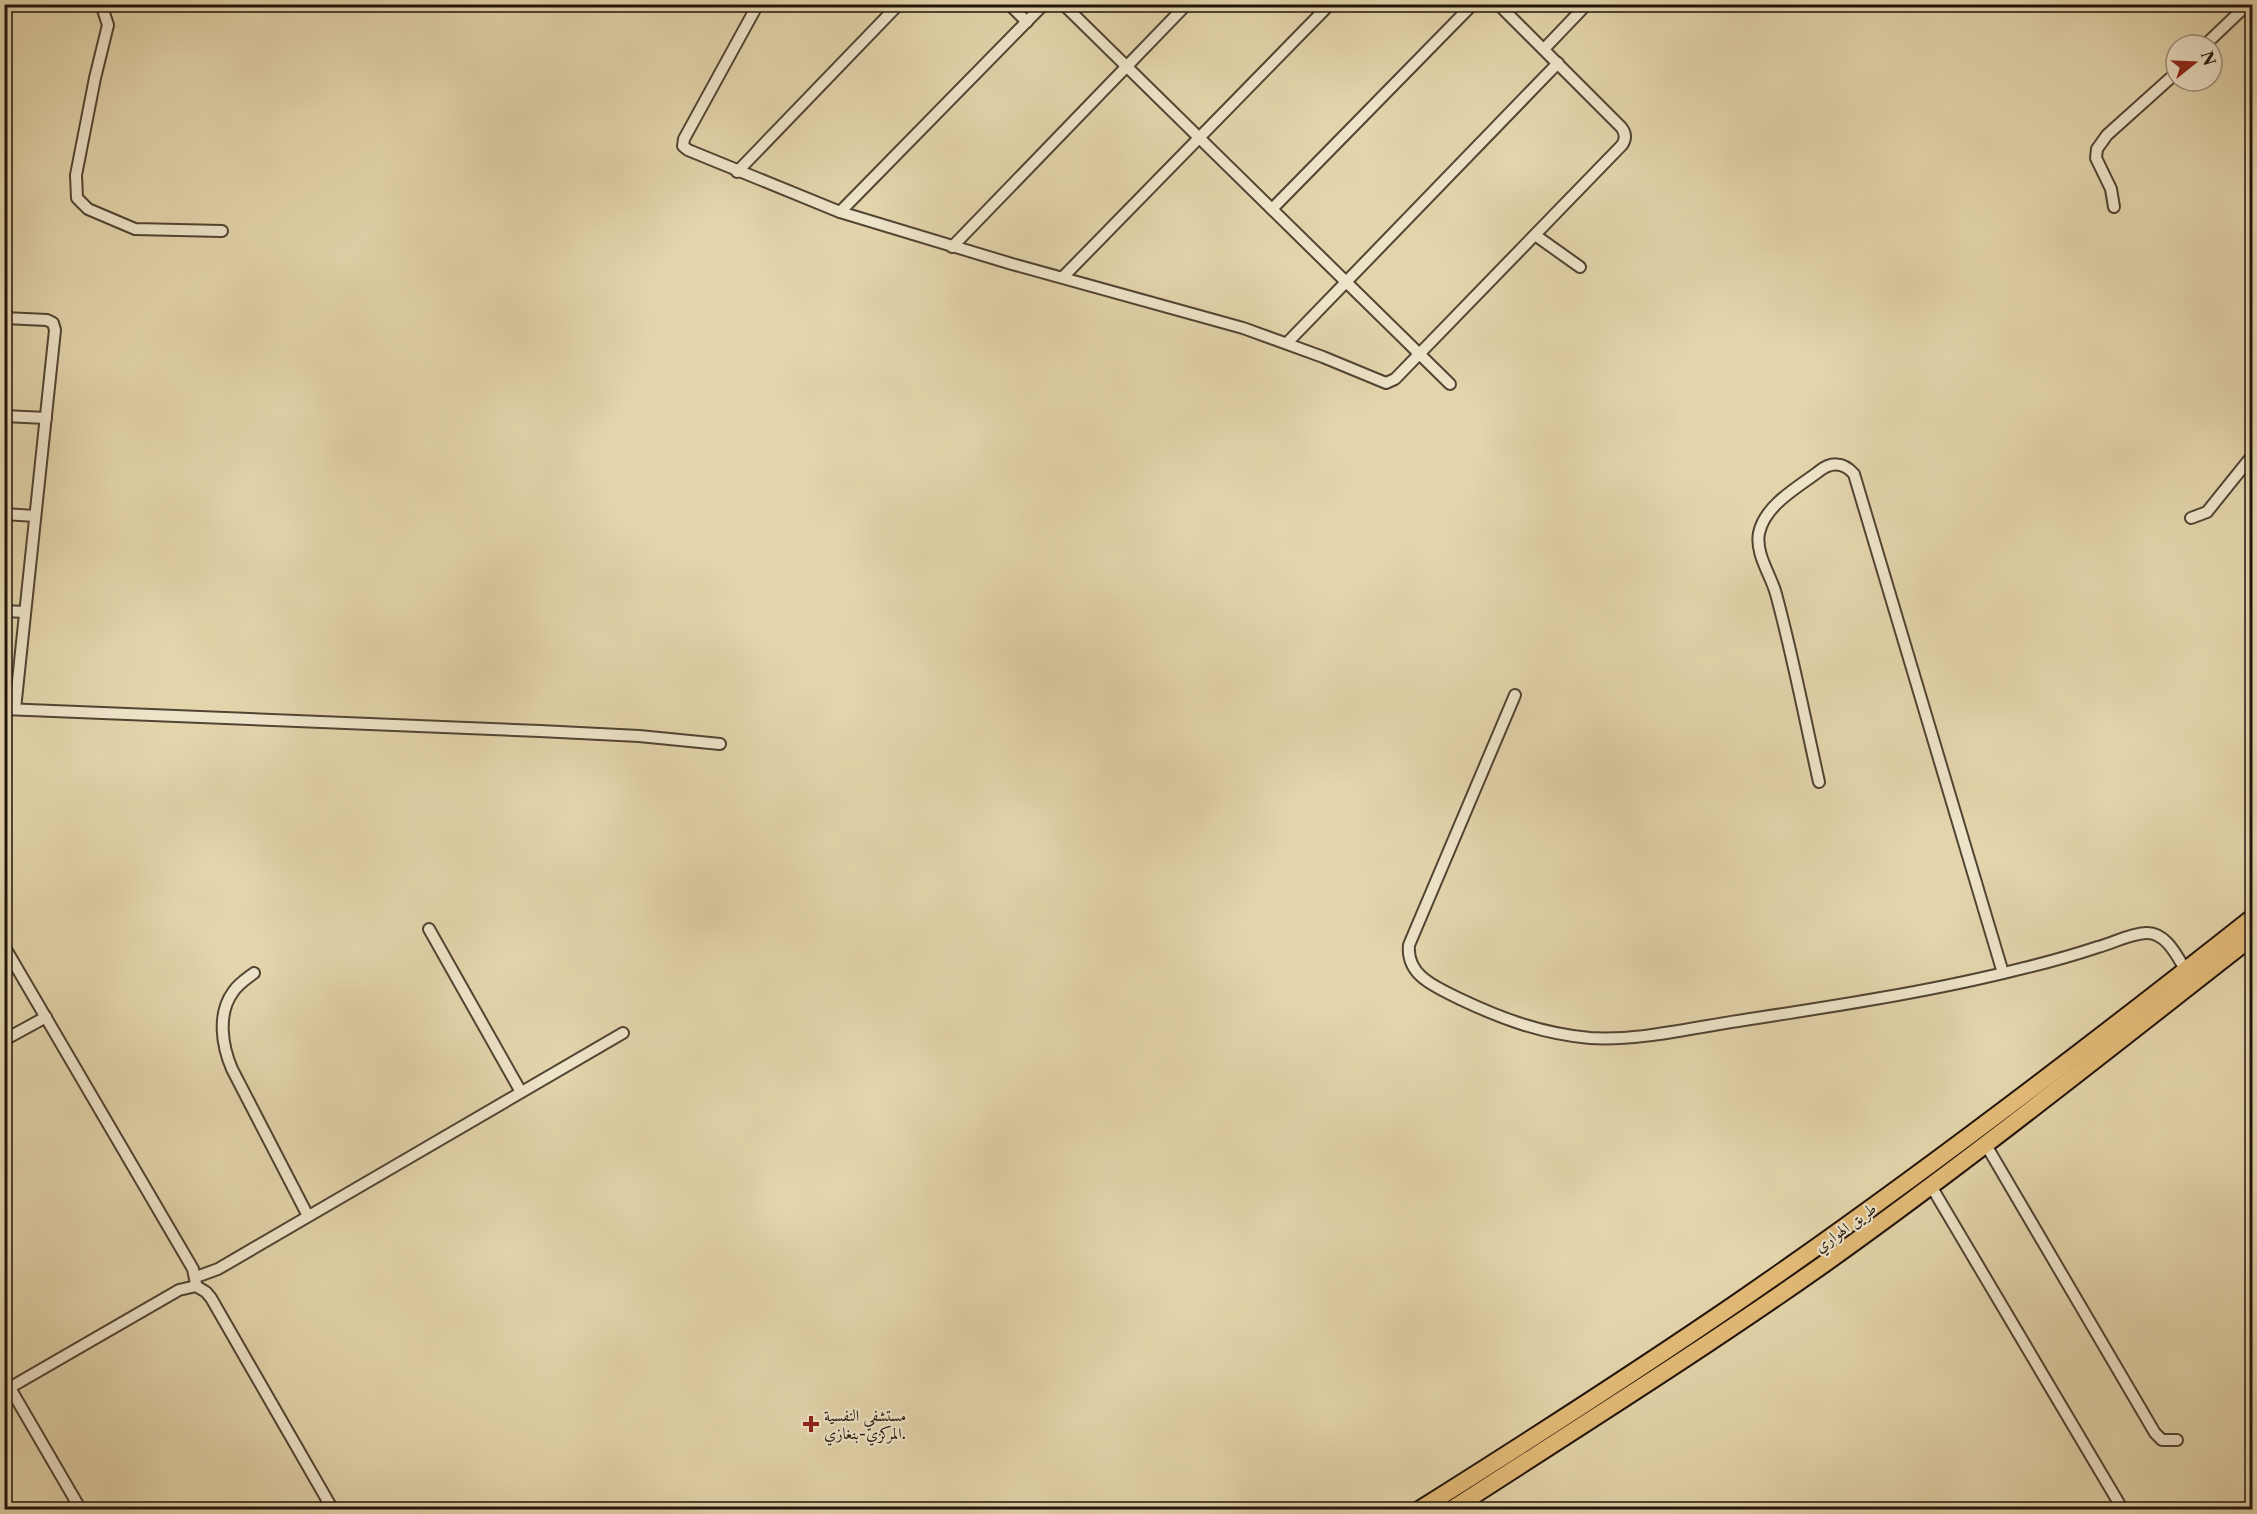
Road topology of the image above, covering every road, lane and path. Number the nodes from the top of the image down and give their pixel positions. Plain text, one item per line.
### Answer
1 (101, 4) edge
2 (758, 4) edge
3 (899, 4) edge
4 (1009, 4) edge
5 (1044, 4) edge
6 (1063, 4) edge
7 (1187, 4) edge
8 (1330, 4) edge
9 (1473, 4) edge
10 (1498, 4) edge
11 (1587, 4) edge
12 (2247, 4) edge
13 (1027, 22) junction
14 (2217, 33) edge
15 (1544, 49) junction
16 (1557, 63) junction
17 (1126, 67) junction
18 (2164, 84) edge
19 (1199, 138) junction
20 (737, 172) junction
21 (2114, 207) dead end
22 (1272, 210) junction
23 (840, 212) junction
24 (222, 231) dead end
25 (1535, 235) junction
26 (952, 247) junction
27 (1580, 267) dead end
28 (1064, 277) junction
29 (1346, 282) junction
30 (4, 318) edge
31 (1287, 343) junction
32 (1419, 354) junction
33 (1450, 384) dead end
34 (4, 416) edge
35 (46, 418) junction
36 (2253, 456) edge
37 (4, 514) edge
38 (35, 516) junction
39 (2191, 518) dead end
40 (4, 611) edge
41 (25, 612) junction
42 (1515, 695) dead end
43 (10, 709) edge
44 (720, 744) dead end
45 (1819, 782) dead end
46 (2253, 918) edge
47 (429, 929) dead end
48 (2253, 937) edge
49 (4, 946) edge
50 (2186, 971) junction
51 (2003, 973) junction
52 (254, 974) dead end
53 (45, 1017) junction
54 (623, 1033) dead end
55 (4, 1040) edge
56 (521, 1092) junction
57 (1986, 1145) junction
58 (1931, 1186) junction
59 (308, 1216) junction
60 (196, 1282) junction
61 (7, 1389) edge
62 (2177, 1440) dead end
63 (81, 1509) edge
64 (333, 1509) edge
65 (1419, 1509) edge
66 (1451, 1509) edge
67 (2123, 1509) edge

1 - 24 street
2 - 20 street
3 - 20 street
4 - 13 street
5 - 13 street
6 - 17 street
7 - 17 street
8 - 19 street
9 - 22 street
10 - 15 street
11 - 15 street
12 - 14 street
13 - 23 street
15 - 16 street
16 - 25 street
16 - 29 street
17 - 19 street
17 - 26 street
18 - 21 street
19 - 22 street
19 - 28 street
20 - 23 street
22 - 29 street
23 - 26 street
25 - 27 street
25 - 32 street
26 - 28 street
28 - 31 street
29 - 31 street
29 - 32 street
30 - 35 street
31 - 32 street
32 - 33 street
34 - 35 street
35 - 38 street
36 - 39 street
37 - 38 street
38 - 41 street
40 - 41 street
41 - 43 street
42 - 51 street
43 - 44 street
45 - 51 street
46 - 50 highway, طريق الهواري
47 - 56 street
48 - 57 highway, طريق الهواري
49 - 53 street
50 - 51 street
50 - 65 highway, طريق الهواري
52 - 59 street
53 - 55 street
53 - 60 street
54 - 56 street
56 - 59 street
57 - 58 highway, طريق الهواري
57 - 62 street
58 - 66 highway, طريق الهواري
58 - 67 street
59 - 60 street
60 - 61 street
60 - 64 street
61 - 63 street

